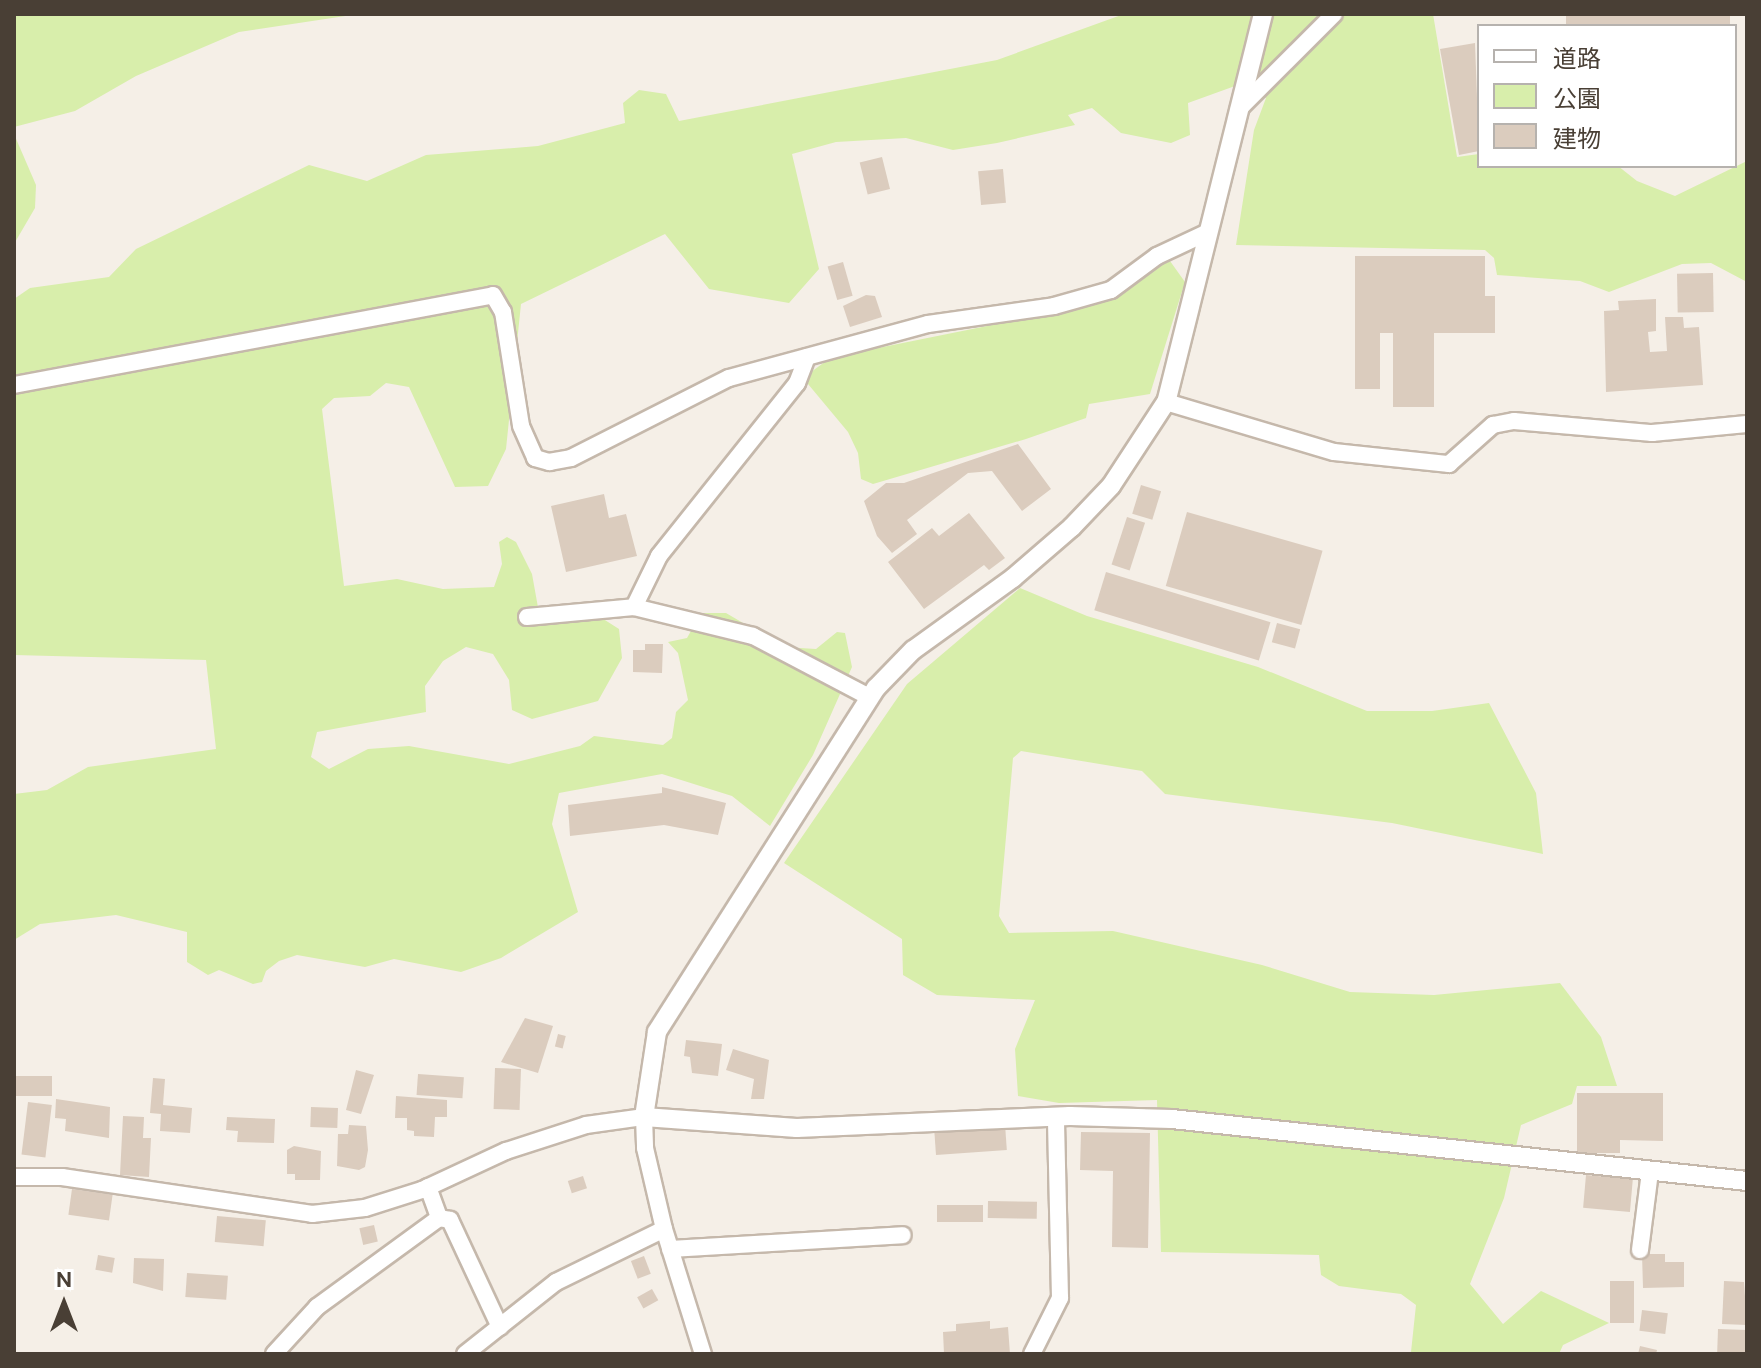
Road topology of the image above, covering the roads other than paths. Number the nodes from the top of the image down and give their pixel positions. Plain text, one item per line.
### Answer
1 (1263, 14) edge
2 (1334, 14) edge
3 (1239, 110) junction
4 (1208, 232) junction
5 (807, 357) junction
6 (14, 385) edge
7 (1166, 402) junction
8 (1747, 424) edge
9 (634, 607) junction
10 (527, 617) dead end
11 (869, 697) junction
12 (1056, 1116) junction
13 (644, 1117) junction
14 (1650, 1172) junction
15 (14, 1177) edge
16 (1747, 1181) edge
17 (428, 1187) junction
18 (439, 1218) junction
19 (664, 1229) junction
20 (903, 1235) dead end
21 (670, 1249) junction
22 (1640, 1250) dead end
23 (500, 1327) junction
24 (274, 1354) edge
25 (465, 1354) edge
26 (703, 1354) edge
27 (1032, 1354) edge

1 - 3 street
2 - 3 street
3 - 4 street
4 - 5 street
4 - 7 street
5 - 6 street
5 - 9 street
7 - 8 street
7 - 11 street
9 - 10 street
9 - 11 street
11 - 13 street
12 - 13 street
12 - 14 street
12 - 27 street
13 - 17 street
13 - 19 street
14 - 16 street
14 - 22 street
15 - 17 street
17 - 18 street
18 - 23 street
18 - 24 street
19 - 21 street
19 - 23 street
20 - 21 street
21 - 26 street
23 - 25 street

